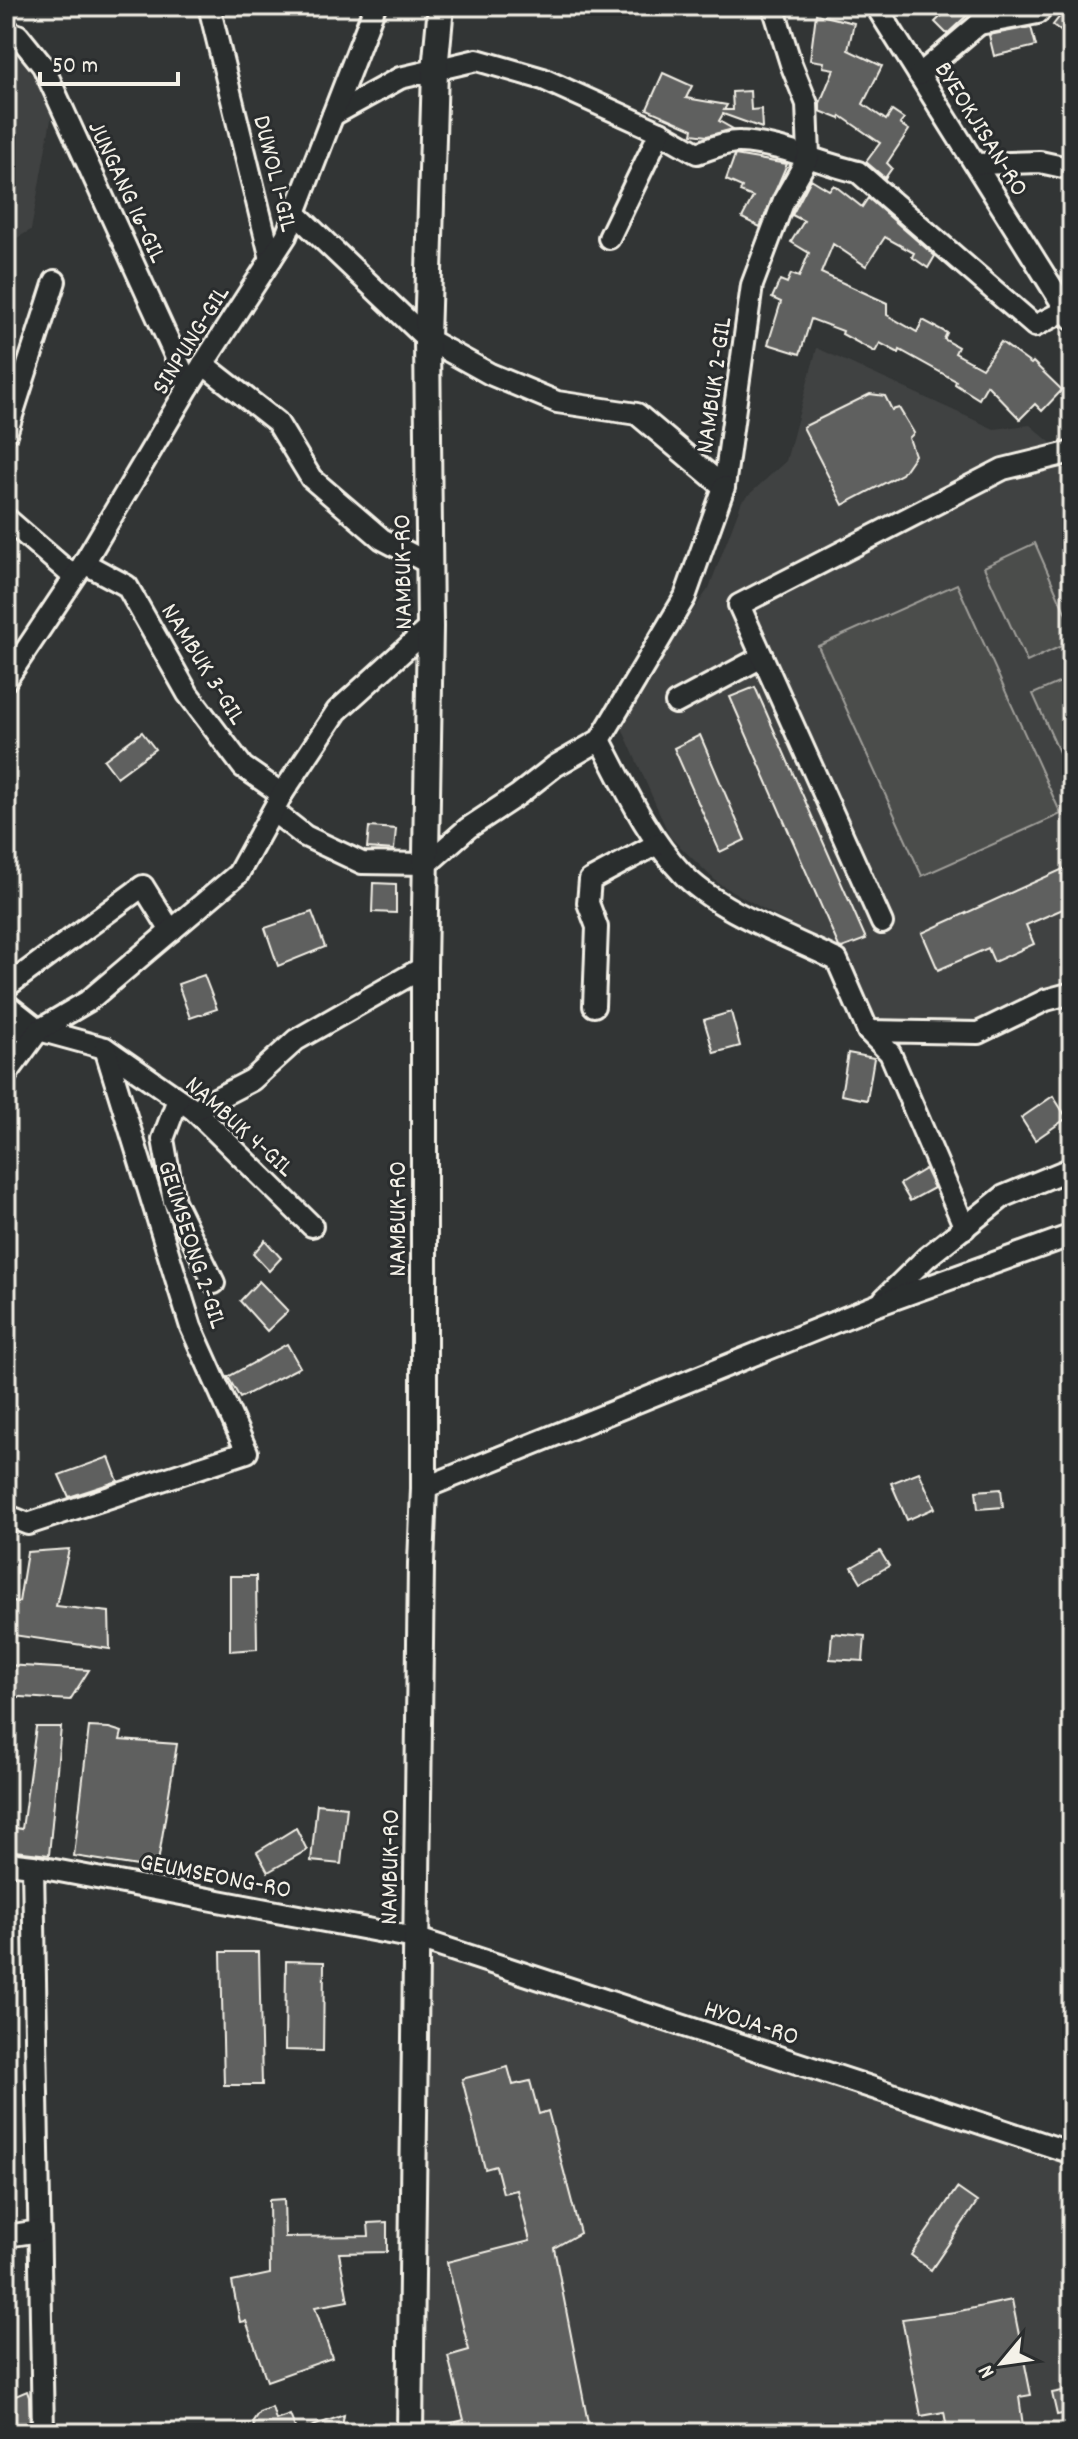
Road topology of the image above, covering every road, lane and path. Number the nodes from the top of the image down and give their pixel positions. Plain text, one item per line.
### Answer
1 (209, 6) edge
2 (375, 6) edge
3 (441, 6) edge
4 (773, 6) edge
5 (876, 6) edge
6 (994, 6) edge
7 (1044, 6) edge
8 (979, 24) junction
9 (6, 31) edge
10 (435, 70) junction
11 (919, 75) junction
12 (333, 115) junction
13 (660, 132) junction
14 (809, 156) junction
15 (976, 164) junction
16 (1072, 169) edge
17 (295, 213) junction
18 (609, 238) dead end
19 (271, 259) junction
20 (55, 281) dead end
21 (1069, 315) edge
22 (427, 339) junction
23 (203, 364) junction
24 (189, 386) junction
25 (6, 434) edge
26 (1072, 452) edge
27 (724, 487) junction
28 (6, 518) edge
29 (428, 563) junction
30 (79, 570) junction
31 (430, 627) junction
32 (762, 657) junction
33 (6, 680) edge
34 (676, 703) dead end
35 (600, 740) junction
36 (278, 803) junction
37 (657, 844) junction
38 (427, 864) junction
39 (882, 923) dead end
40 (171, 931) junction
41 (424, 967) junction
42 (6, 987) edge
43 (1072, 993) edge
44 (6, 1004) edge
45 (594, 1006) dead end
46 (6, 1030) edge
47 (39, 1030) junction
48 (868, 1031) junction
49 (105, 1048) junction
50 (6, 1075) edge
51 (186, 1104) junction
52 (1072, 1168) edge
53 (312, 1226) dead end
54 (965, 1228) junction
55 (1072, 1235) edge
56 (214, 1283) dead end
57 (877, 1305) junction
58 (424, 1488) junction
59 (6, 1515) edge
60 (6, 1863) edge
61 (33, 1866) junction
62 (415, 1938) junction
63 (1072, 2153) edge
64 (40, 2231) junction
65 (6, 2236) edge
66 (43, 2433) edge
67 (410, 2433) edge

1 - 19 street, DUWOL 1-GIL
2 - 12 street, SINPUNG-GIL
3 - 10 main road, NAMBUK-RO
4 - 14 street
5 - 11 street, BYEOKJISAN-RO
6 - 8 street
7 - 8 street
8 - 11 street
9 - 24 street, JUNGANG 16-GIL
10 - 12 street
10 - 13 street
10 - 22 main road, NAMBUK-RO
11 - 15 street, BYEOKJISAN-RO
12 - 17 street, SINPUNG-GIL
13 - 14 street
13 - 18 street
14 - 21 street
14 - 27 street, NAMBUK 2-GIL
15 - 16 street
15 - 21 street, BYEOKJISAN-RO
17 - 19 street, SINPUNG-GIL
17 - 22 street, NAMBUK 2-GIL
19 - 23 street, SINPUNG-GIL
20 - 25 street
22 - 27 street, NAMBUK 2-GIL
22 - 29 main road, NAMBUK-RO
23 - 24 street, SINPUNG-GIL
23 - 29 street
24 - 30 street, SINPUNG-GIL
26 - 32 street
27 - 35 street
28 - 30 street, NAMBUK 3-GIL
29 - 31 main road, NAMBUK-RO
30 - 33 street, SINPUNG-GIL
30 - 36 street, NAMBUK 3-GIL
31 - 36 street
31 - 38 main road, NAMBUK-RO
32 - 34 street
32 - 39 street
35 - 37 street
35 - 38 street
36 - 38 street, NAMBUK 3-GIL
36 - 40 street
37 - 45 street
37 - 48 street
38 - 41 main road, NAMBUK-RO
40 - 42 street
40 - 47 street
41 - 51 street
41 - 58 main road, NAMBUK-RO
43 - 48 street
44 - 47 street, NAMBUK 4-GIL
46 - 47 street
47 - 49 street, NAMBUK 4-GIL
47 - 50 street
48 - 54 street
49 - 51 street, NAMBUK 4-GIL
49 - 59 street, GEUMSEONG 2-GIL
51 - 53 street, NAMBUK 4-GIL
51 - 56 street
52 - 54 street
54 - 57 street
55 - 57 street
57 - 58 street
58 - 62 main road, NAMBUK-RO
60 - 61 street, GEUMSEONG-RO
61 - 62 street, GEUMSEONG-RO
61 - 64 street
62 - 63 street, HYOJA-RO
62 - 67 main road, NAMBUK-RO
64 - 65 street
64 - 66 street

